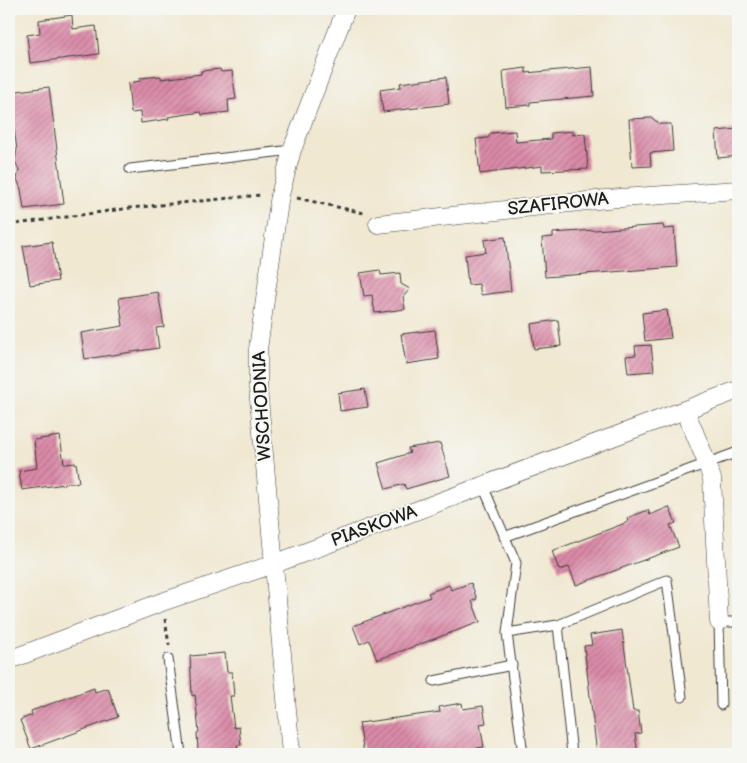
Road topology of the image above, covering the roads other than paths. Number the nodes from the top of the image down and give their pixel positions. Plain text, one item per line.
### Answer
1 (346, 9) edge
2 (292, 150) junction
3 (130, 169) dead end
4 (738, 190) edge
5 (375, 220) road end
6 (738, 390) edge
7 (685, 410) junction
8 (738, 452) edge
9 (707, 463) junction
10 (483, 486) junction
11 (504, 537) junction
12 (274, 564) junction
13 (719, 622) junction
14 (738, 622) edge
15 (558, 625) junction
16 (507, 634) junction
17 (168, 659) road end
18 (9, 660) edge
19 (512, 664) junction
20 (434, 681) dead end
21 (682, 697) dead end
22 (721, 705) dead end
23 (181, 754) edge
24 (291, 754) edge
25 (523, 754) edge
26 (572, 754) edge

1 - 2 street, WSCHODNIA
2 - 3 lane
2 - 12 street, WSCHODNIA
4 - 5 street, SZAFIROWA
6 - 7 street, PIASKOWA
7 - 9 street
7 - 10 street, PIASKOWA
8 - 9 lane
9 - 11 lane
9 - 13 street
10 - 11 lane
10 - 12 street, PIASKOWA
11 - 16 lane
12 - 18 street, PIASKOWA
12 - 24 street, WSCHODNIA
13 - 14 lane
13 - 22 lane
15 - 16 lane
15 - 21 lane
15 - 26 lane
16 - 19 lane
17 - 23 lane
19 - 20 lane
19 - 25 lane

